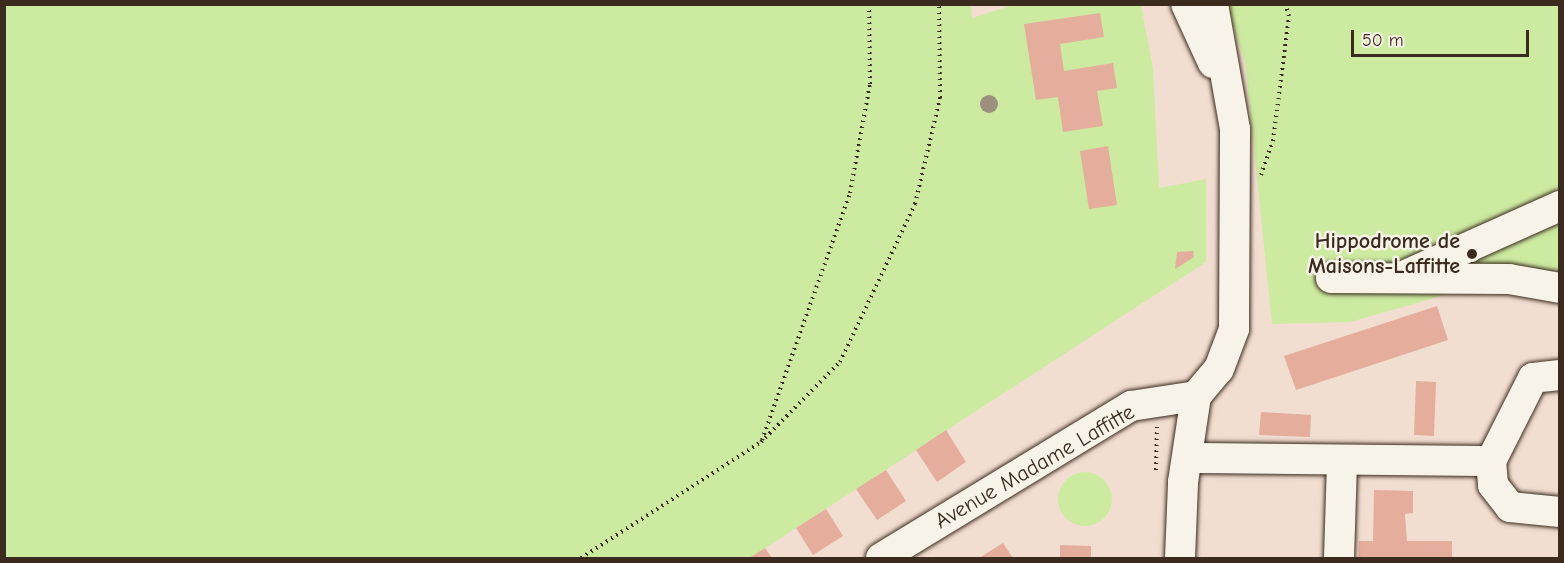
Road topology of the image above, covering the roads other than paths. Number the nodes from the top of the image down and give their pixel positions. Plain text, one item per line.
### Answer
1 (1196, 6) edge
2 (1560, 206) edge
3 (1400, 277) junction
4 (1332, 278) dead end
5 (1560, 288) edge
6 (1560, 375) edge
7 (1196, 396) junction
8 (1190, 459) junction
9 (1342, 461) junction
10 (1491, 462) junction
11 (1560, 512) edge
12 (881, 558) edge
13 (1180, 558) edge
14 (1339, 558) edge

1 - 7 street
2 - 3 street
3 - 4 street
3 - 5 street
6 - 10 street
7 - 8 street
7 - 12 street, Avenue Madame Laffitte
8 - 9 street
8 - 13 street
9 - 10 street
9 - 14 street
10 - 11 street

